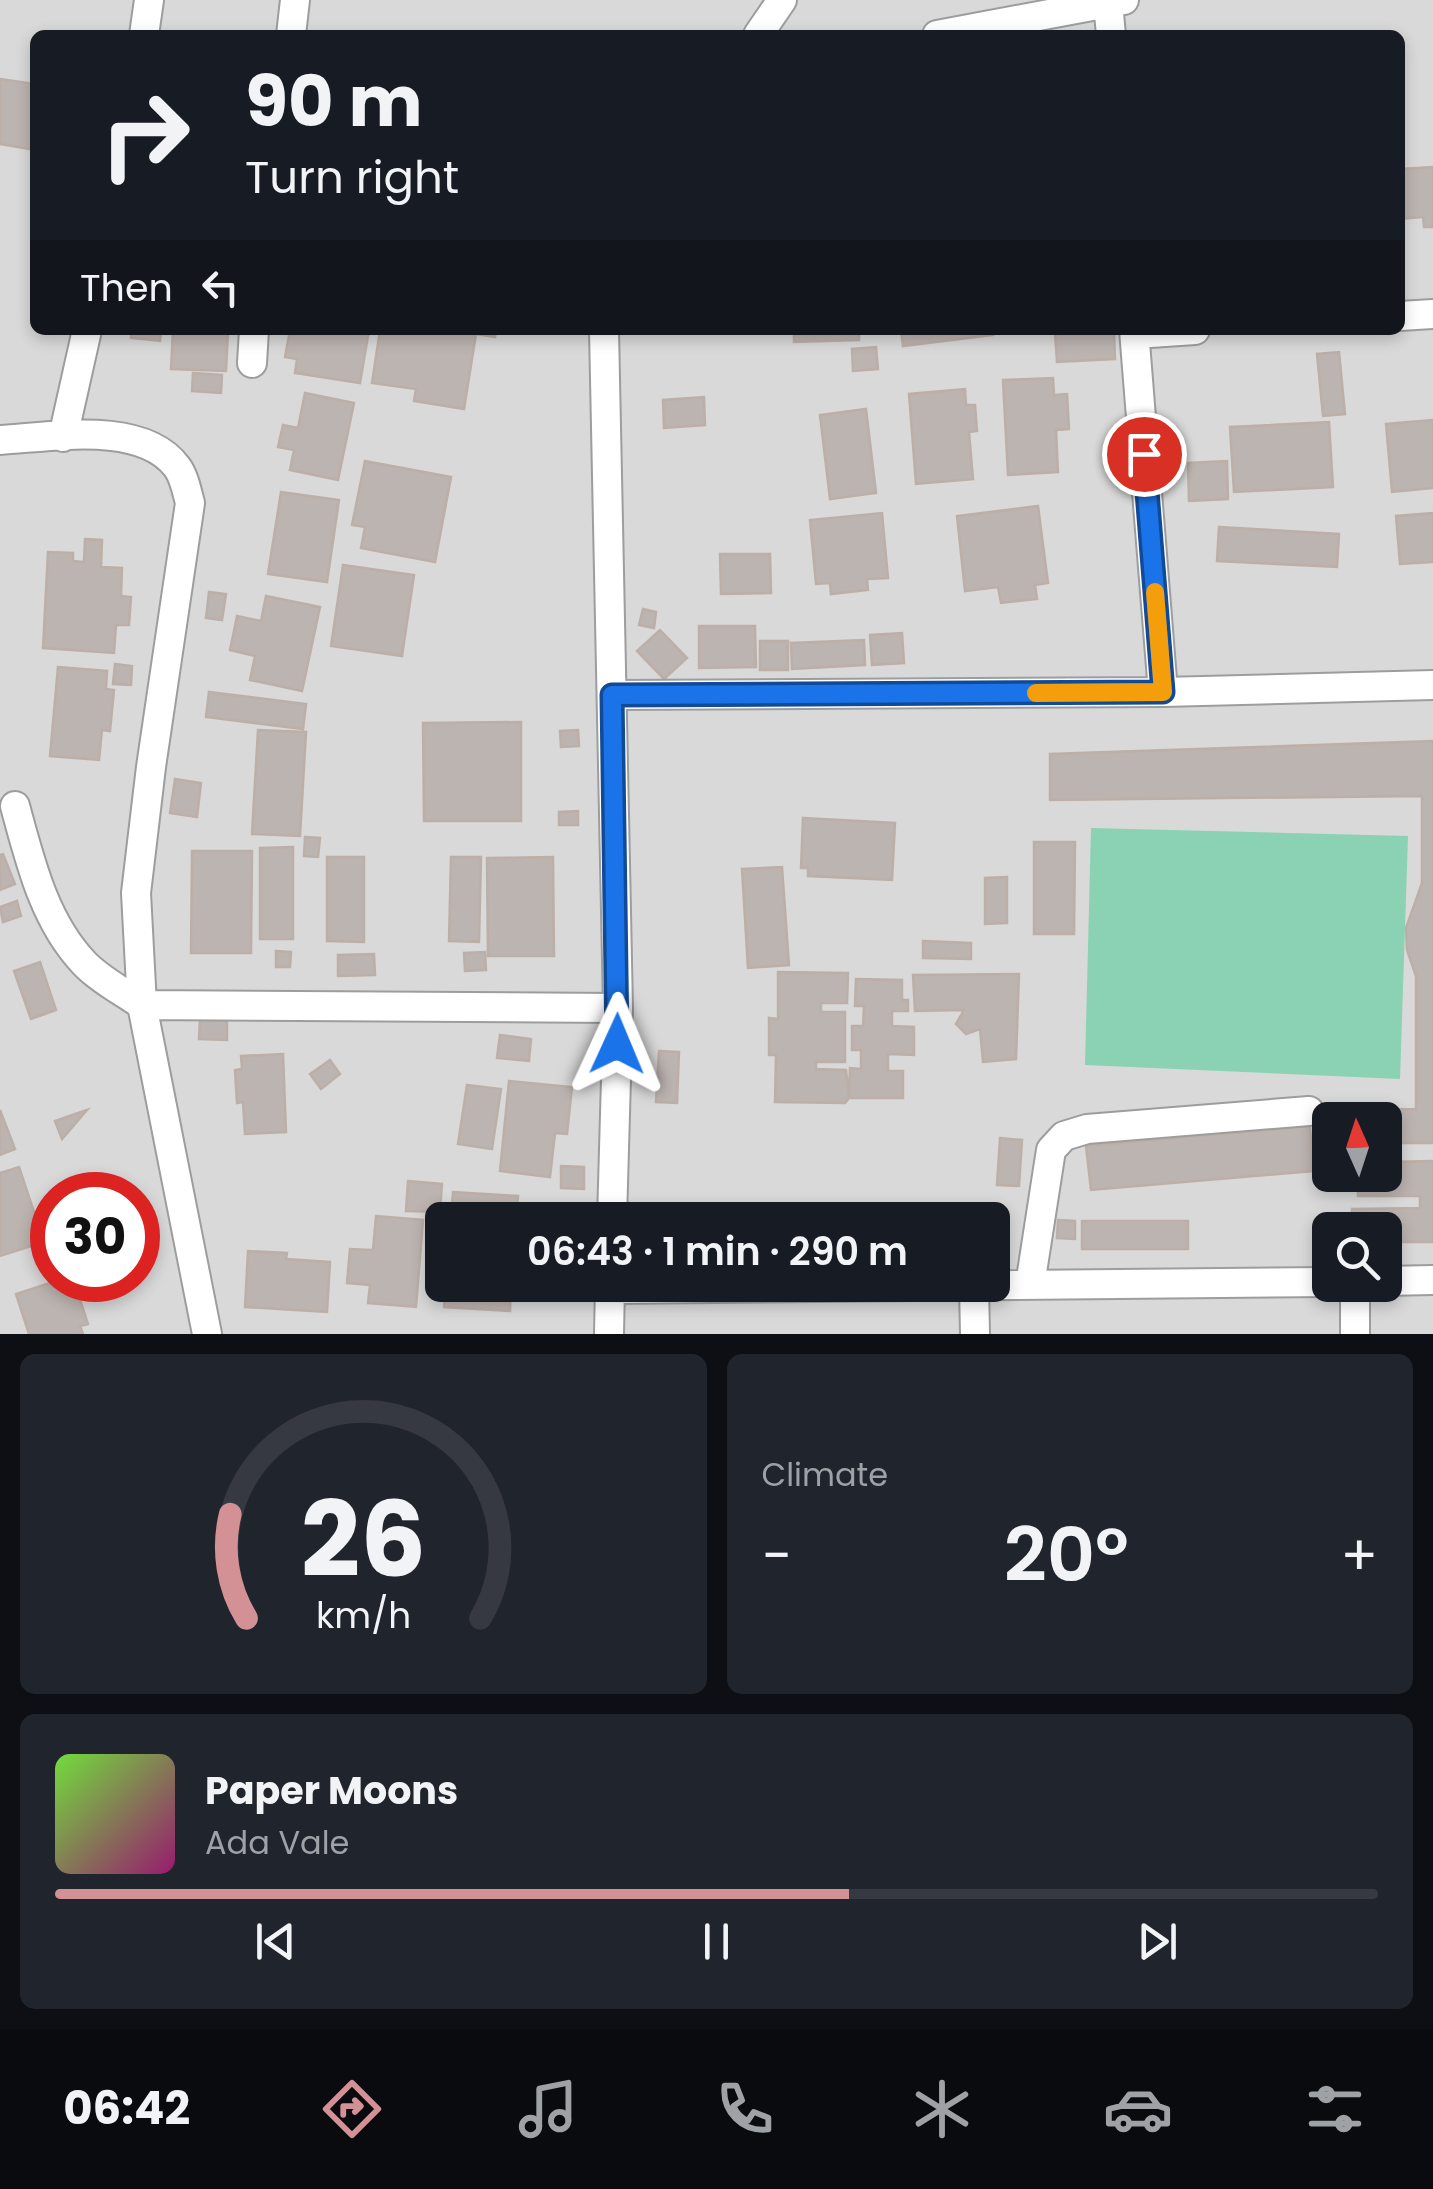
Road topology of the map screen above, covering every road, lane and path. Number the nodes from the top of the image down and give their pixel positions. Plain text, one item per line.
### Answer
1 (149, 0) edge
2 (295, 0) edge
3 (782, 0) edge
4 (1116, 2) edge
5 (145, 30) edge
6 (292, 30) edge
7 (761, 30) edge
8 (965, 30) edge
9 (1112, 30) edge
10 (1433, 314) edge
11 (1405, 316) edge
12 (86, 335) edge
13 (254, 335) edge
14 (604, 335) edge
15 (1134, 335) edge
16 (252, 364) dead end
17 (63, 437) junction
18 (0, 440) edge
19 (1433, 685) edge
20 (1163, 692) junction
21 (612, 695) junction
22 (15, 806) dead end
23 (142, 1005) junction
24 (618, 1008) junction
25 (1309, 1111) dead end
26 (613, 1202) edge
27 (1433, 1280) edge
28 (1402, 1281) edge
29 (1312, 1282) edge
30 (1010, 1285) edge
31 (1030, 1285) junction
32 (610, 1302) edge
33 (974, 1302) edge
34 (1355, 1302) edge
35 (207, 1334) edge
36 (609, 1334) edge
37 (975, 1334) edge
38 (1356, 1334) edge

1 - 5 street
2 - 6 street
3 - 7 street
4 - 8 street
4 - 9 street
10 - 11 street
12 - 17 street
13 - 16 street
14 - 21 street
15 - 20 street
17 - 18 street
17 - 23 street
19 - 20 street
20 - 21 street
21 - 24 street
22 - 23 street
23 - 24 street
23 - 35 street
24 - 26 street
25 - 31 street
27 - 28 street
29 - 31 street
30 - 31 street
32 - 36 street
33 - 37 street
34 - 38 street

